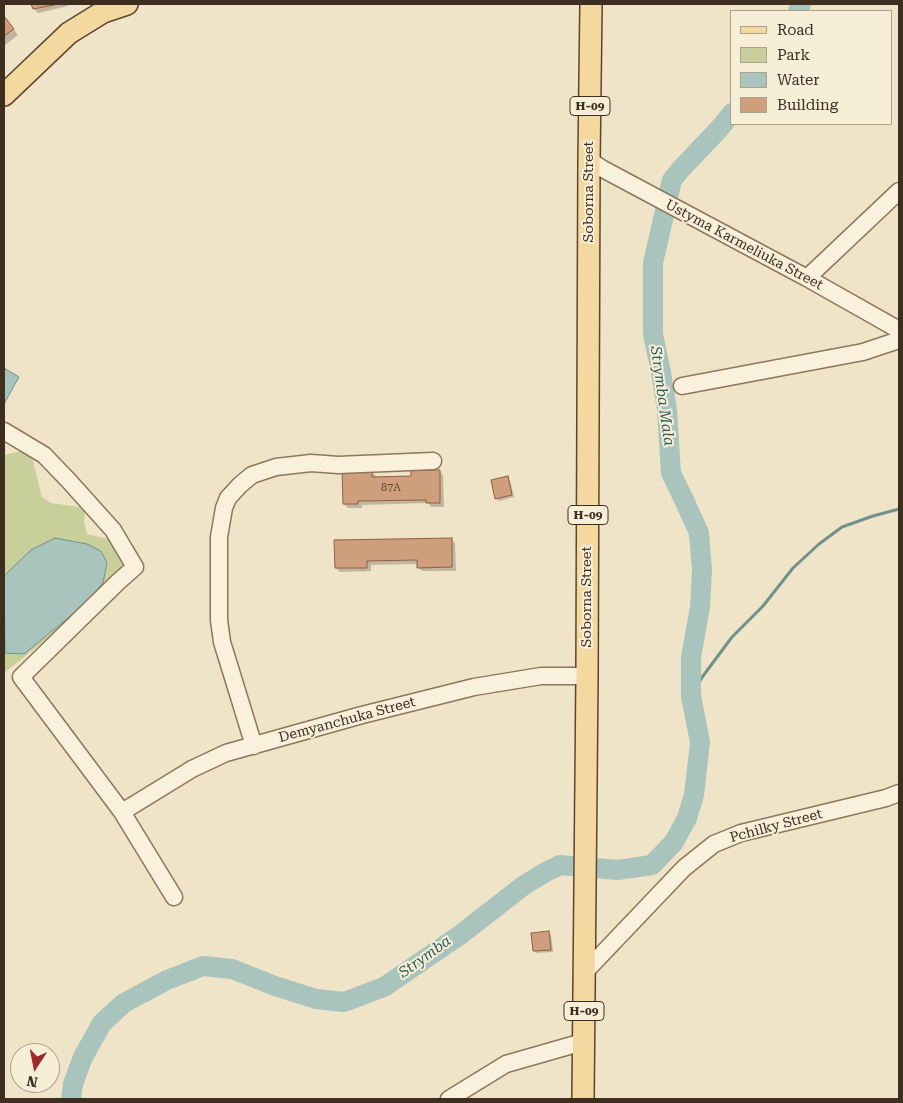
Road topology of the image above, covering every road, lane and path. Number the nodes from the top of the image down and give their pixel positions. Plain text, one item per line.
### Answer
1 (127, 4) edge
2 (591, 4) edge
3 (4, 95) edge
4 (589, 160) junction
5 (899, 191) edge
6 (807, 278) junction
7 (899, 330) edge
8 (899, 340) edge
9 (682, 386) dead end
10 (4, 430) edge
11 (433, 461) dead end
12 (587, 676) junction
13 (254, 746) junction
14 (899, 793) edge
15 (122, 812) junction
16 (174, 897) dead end
17 (584, 973) junction
18 (583, 1042) junction
19 (449, 1099) edge
20 (583, 1099) edge

1 - 3 main road
2 - 4 main road, Soborna Street / Н-09
4 - 6 street, Ustyma Karmeliuka Street
4 - 12 main road, Soborna Street / Н-09
5 - 6 street
6 - 7 street, Ustyma Karmeliuka Street
8 - 9 street
10 - 15 street
11 - 13 street
12 - 13 street, Demyanchuka Street
12 - 17 main road, Soborna Street / Н-09
13 - 15 street, Demyanchuka Street
14 - 17 street, Pchilky Street
15 - 16 street
17 - 18 main road, Soborna Street / Н-09
18 - 19 street
18 - 20 main road, Soborna Street / Н-09

